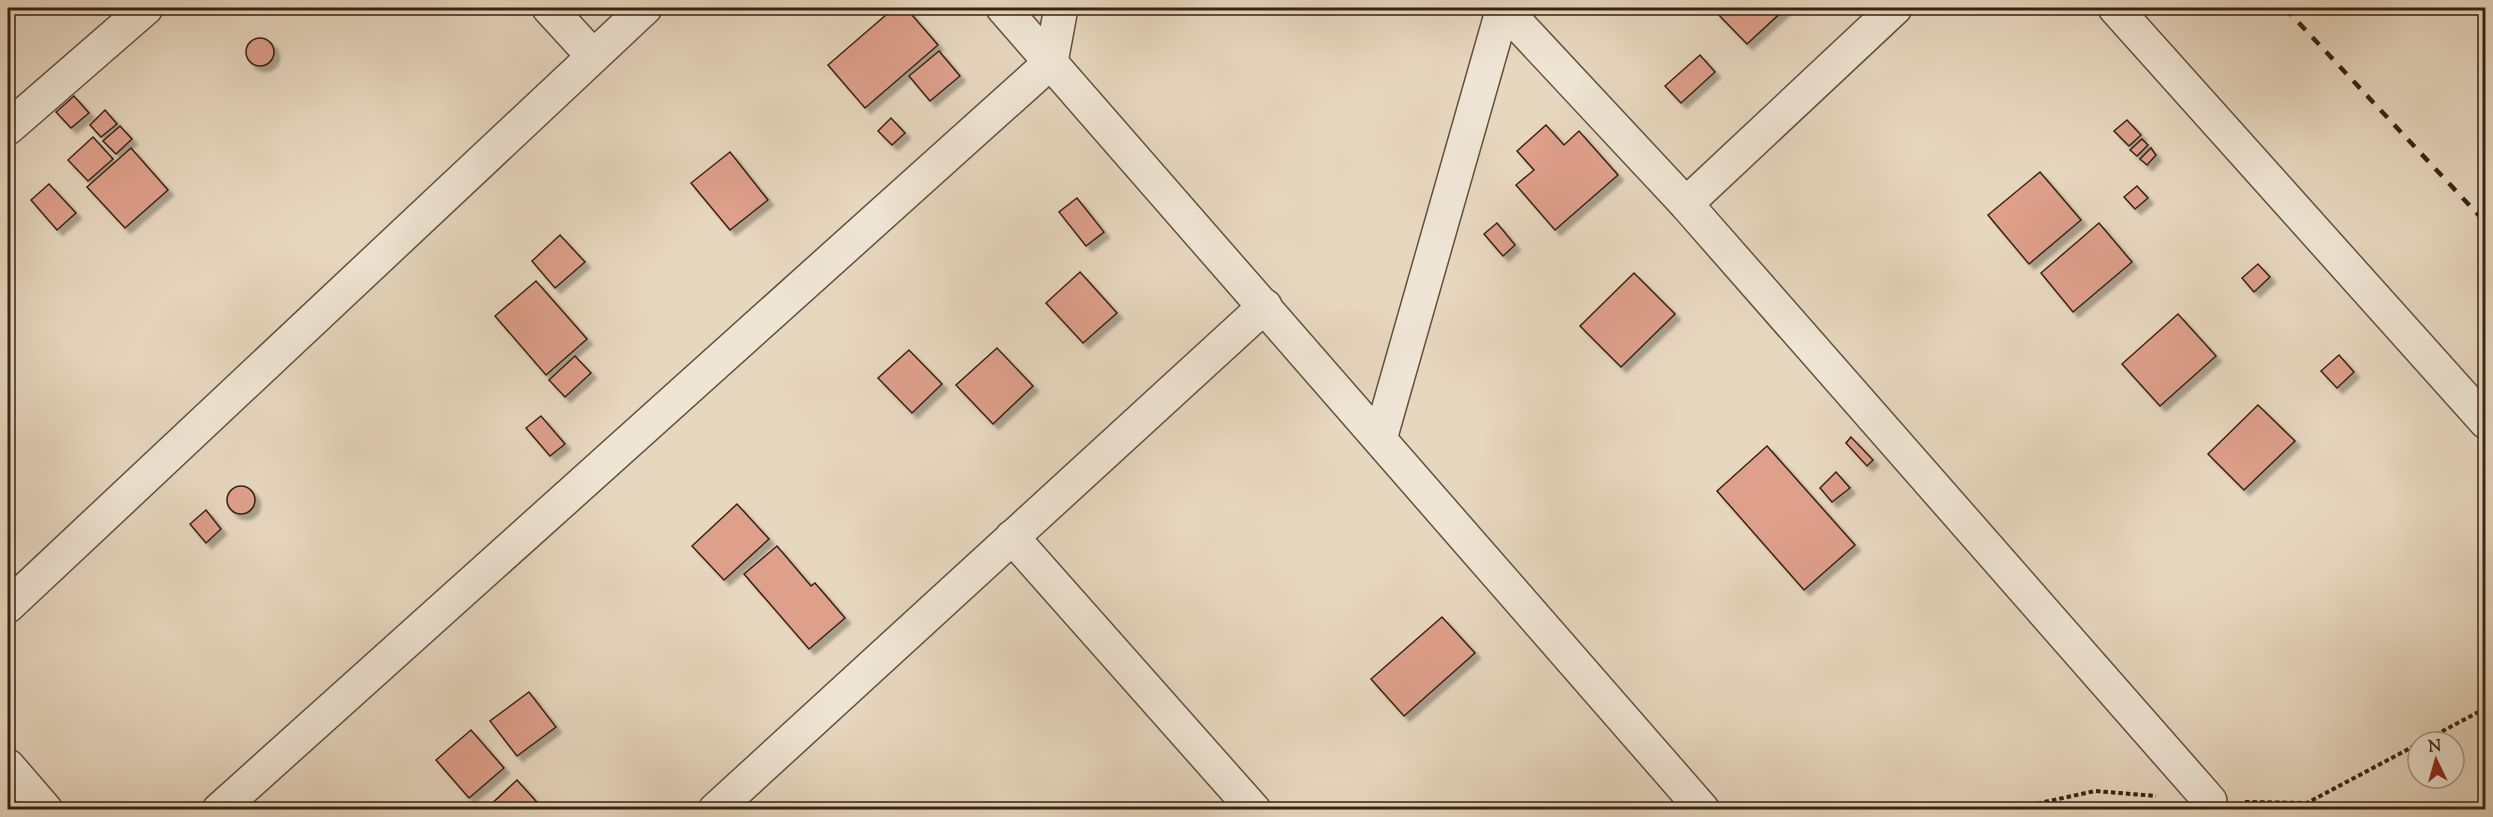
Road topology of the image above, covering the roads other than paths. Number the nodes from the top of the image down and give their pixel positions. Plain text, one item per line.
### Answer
1 (146, 8) edge
2 (549, 8) edge
3 (645, 8) edge
4 (1004, 8) edge
5 (1061, 8) edge
6 (1503, 8) edge
7 (1895, 8) edge
8 (2115, 8) edge
9 (593, 56) junction
10 (1051, 62) junction
11 (8, 128) edge
12 (1686, 204) junction
13 (1264, 306) junction
14 (2486, 422) edge
15 (1380, 439) junction
16 (1012, 537) junction
17 (8, 606) edge
18 (8, 766) edge
19 (2210, 801) dead end
20 (46, 810) edge
21 (219, 810) edge
22 (715, 810) edge
23 (1254, 810) edge
24 (1703, 810) edge

1 - 11 street
2 - 9 street
3 - 9 street
4 - 10 street
5 - 10 street
6 - 12 street
6 - 15 street
7 - 12 street
8 - 14 street
9 - 17 street
10 - 13 street
10 - 21 street
12 - 19 street
13 - 15 street
13 - 16 street
15 - 24 street
16 - 22 street
16 - 23 street
18 - 20 street

